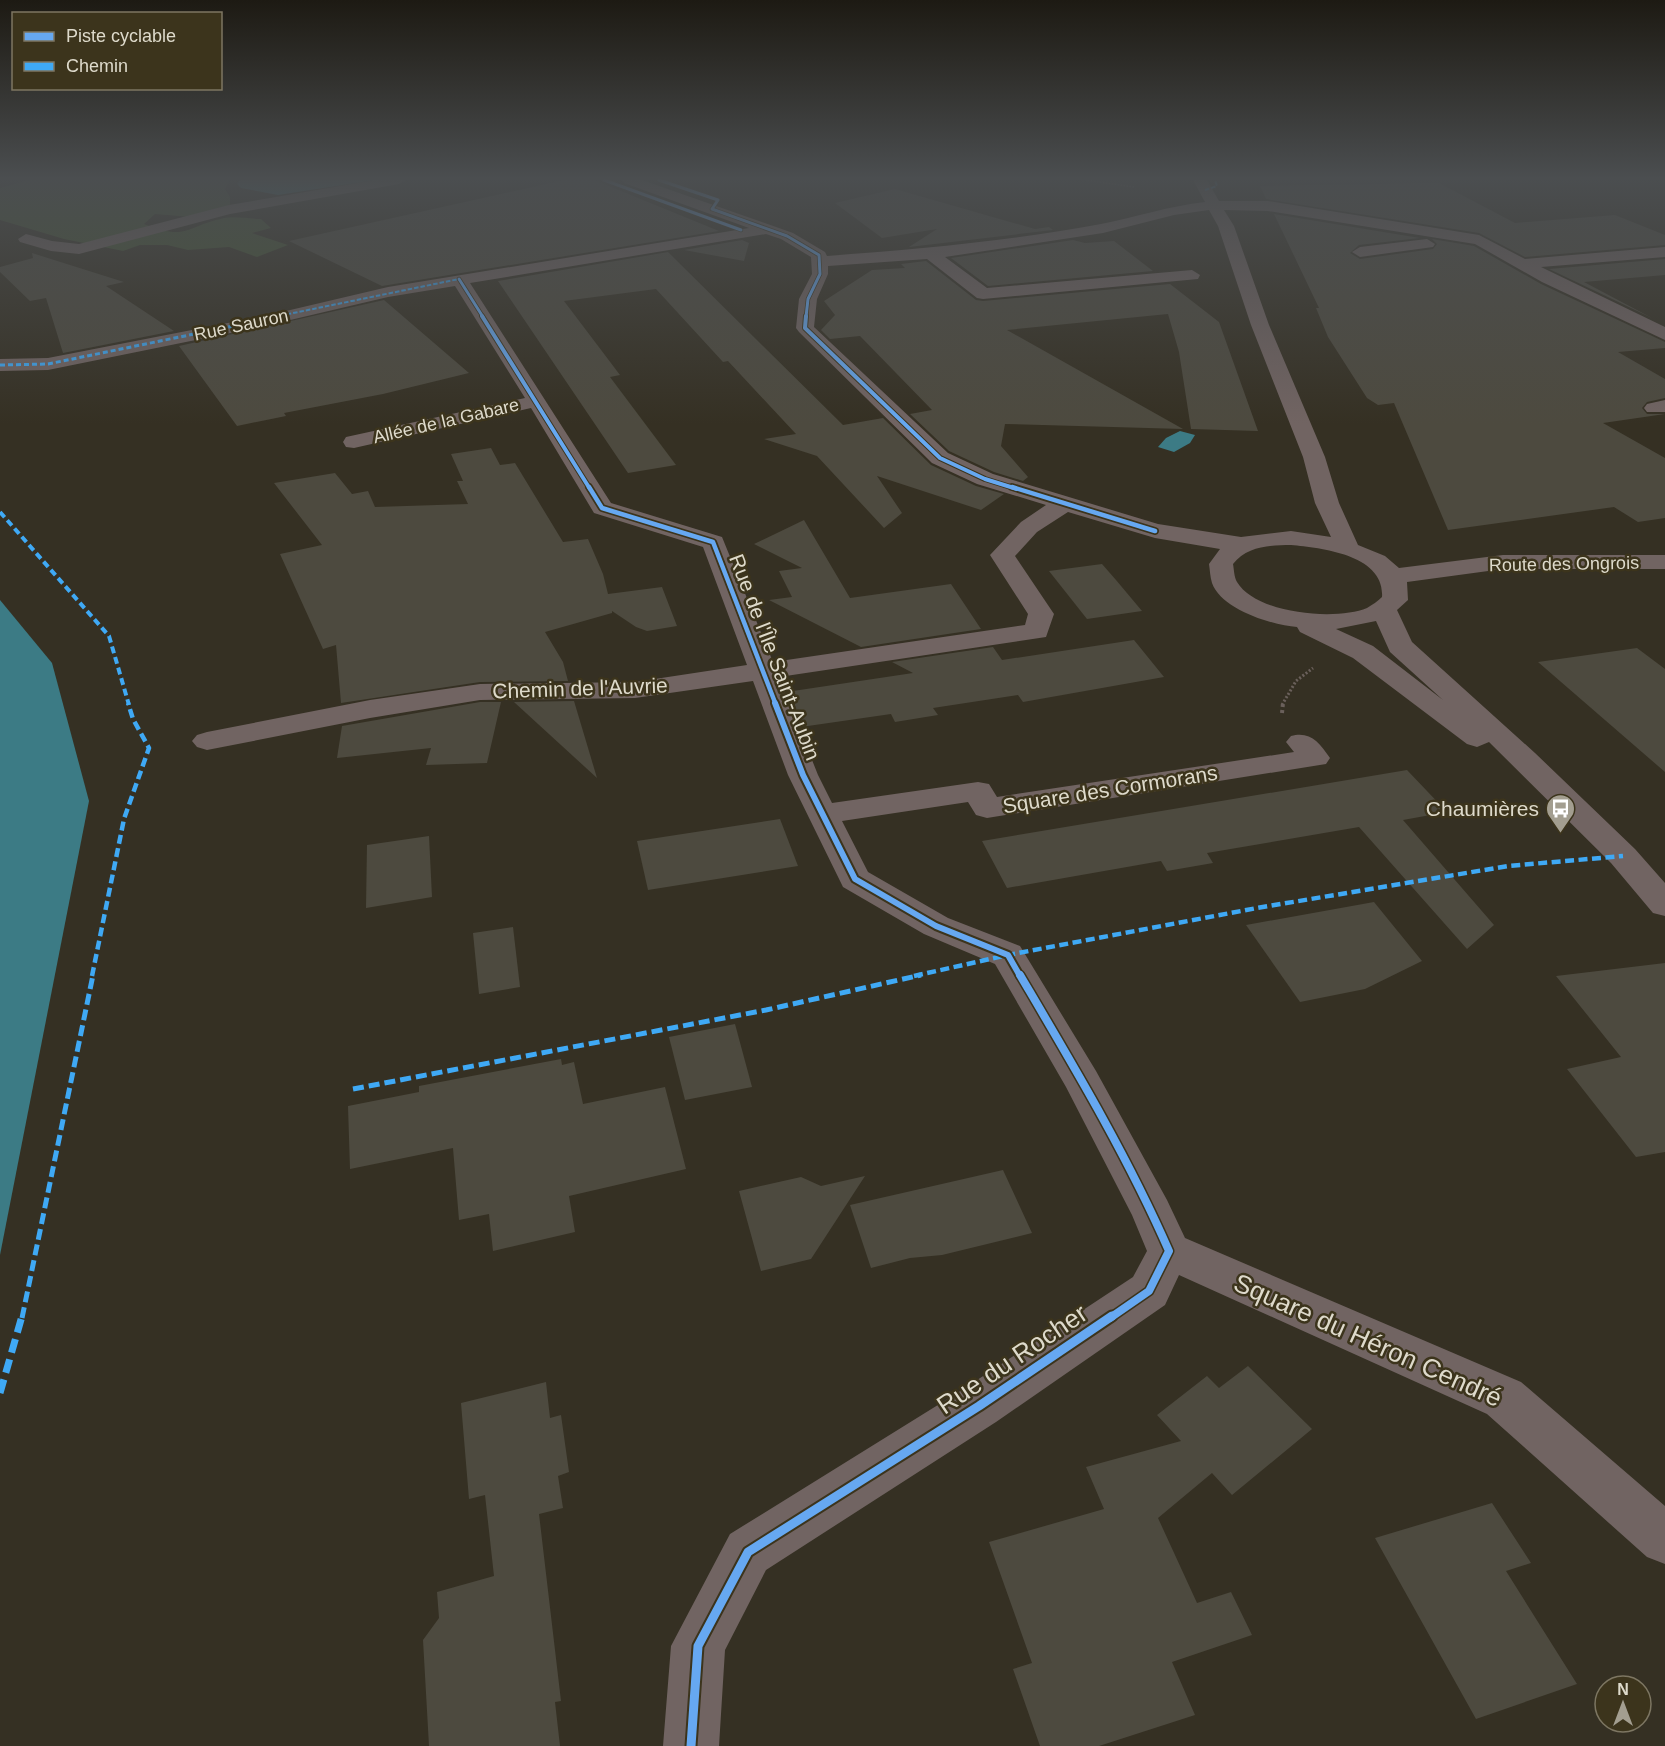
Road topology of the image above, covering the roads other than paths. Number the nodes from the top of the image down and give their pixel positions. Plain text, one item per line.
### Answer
1 (568, 261) edge
2 (827, 261) edge
3 (940, 261) edge
4 (1238, 261) edge
5 (1518, 261) edge
6 (1553, 261) edge
7 (820, 262) joint
8 (1523, 264) junction
9 (1192, 275) dead end
10 (459, 279) junction
11 (1665, 334) edge
12 (0, 365) edge
13 (537, 400) junction
14 (354, 442) dead end
15 (1327, 503) junction
16 (1062, 505) junction
17 (1155, 531) junction
18 (1291, 538) junction
19 (1243, 545) junction
20 (1348, 548) junction
21 (1665, 562) edge
22 (1220, 569) junction
23 (1392, 576) junction
24 (1385, 611) junction
25 (1296, 620) junction
26 (764, 672) junction
27 (207, 741) dead end
28 (1301, 742) road end
29 (1571, 805) junction
30 (823, 814) junction
31 (1665, 905) edge
32 (1169, 1251) junction
33 (1665, 1539) edge
34 (691, 1746) edge

1 - 10 street, Rue Sauron
2 - 7 street
3 - 9 street
4 - 15 street
5 - 8 street
6 - 8 street
7 - 16 street
8 - 11 street
10 - 12 street, Rue Sauron
10 - 13 street, Rue de l'Île Saint-Aubin
13 - 14 street, Allée de la Gabare
13 - 26 street, Rue de l'Île Saint-Aubin
15 - 18 street
15 - 20 street
16 - 17 street
16 - 26 street, Chemin de l'Auvrie
17 - 19 street
17 - 22 street
18 - 19 street
18 - 20 street
19 - 22 street
20 - 23 street
21 - 23 street, Route des Ongrois
22 - 25 street
23 - 24 street
24 - 25 street
24 - 29 street
25 - 29 street
26 - 27 street, Chemin de l'Auvrie
26 - 30 street, Rue de l'Île Saint-Aubin
28 - 30 street, Square des Cormorans
29 - 31 street
30 - 32 street, Rue de l'Île Saint-Aubin
32 - 33 street, Square du Héron Cendré
32 - 34 street, Rue du Rocher

